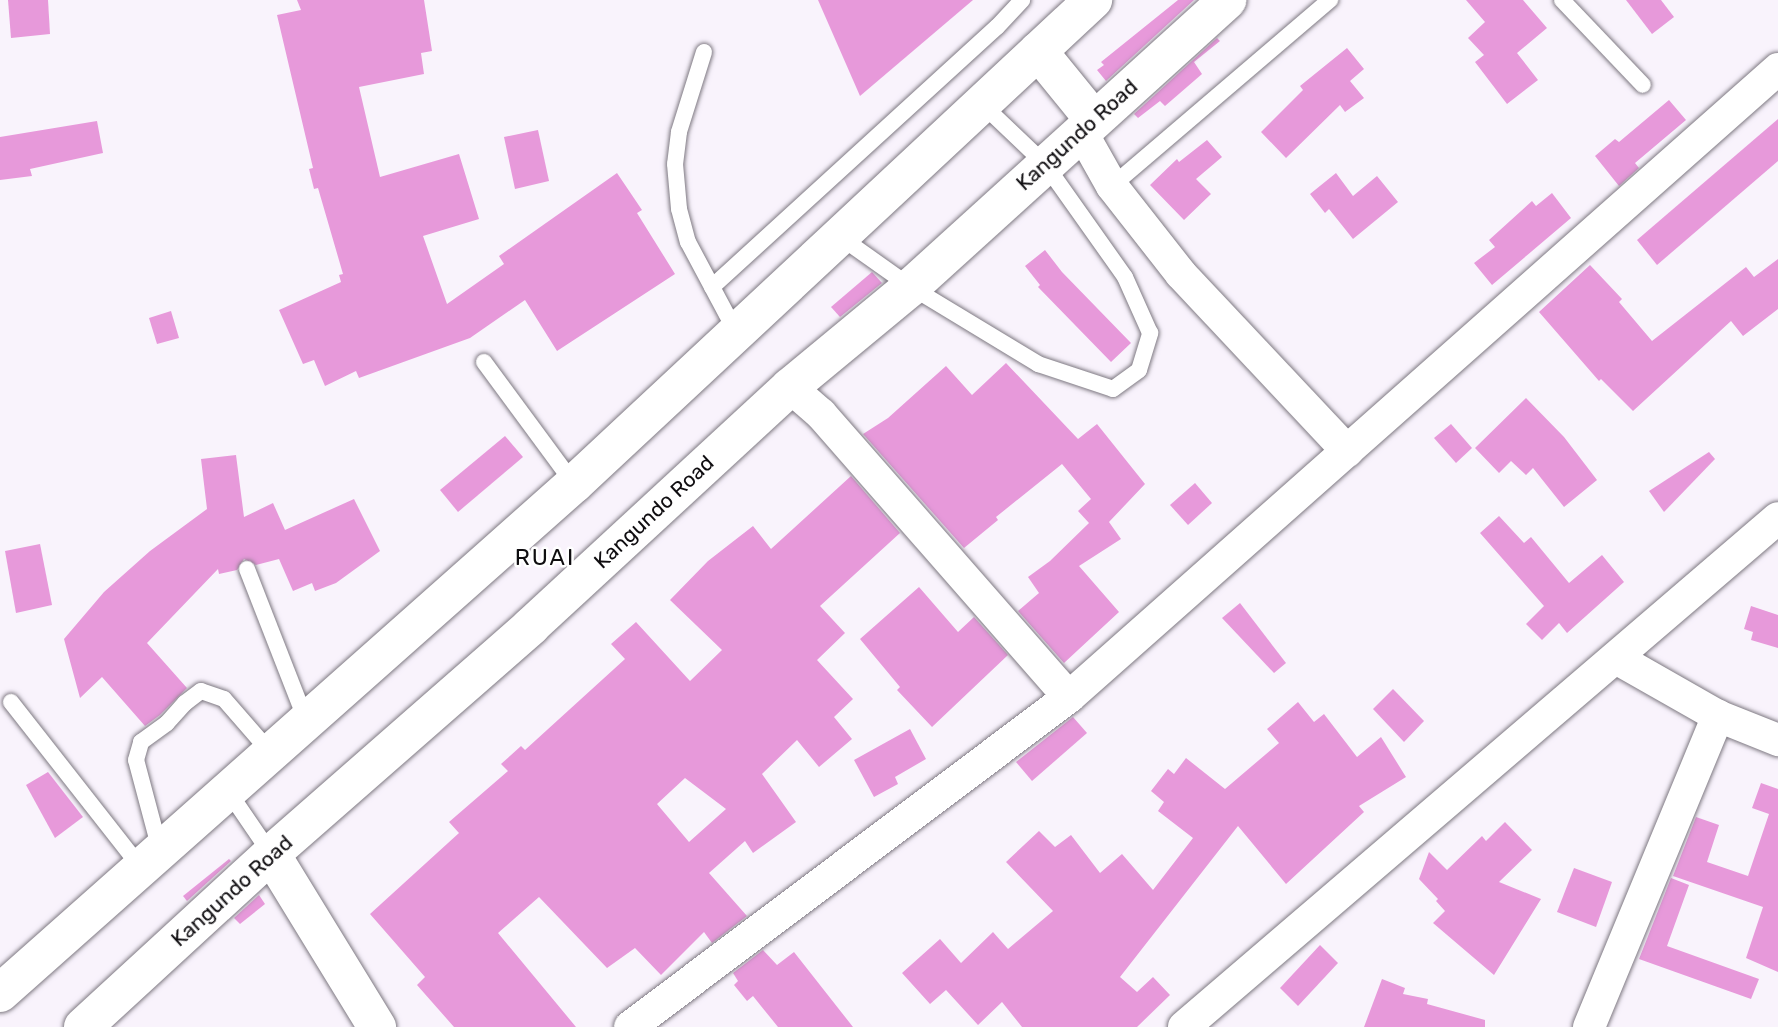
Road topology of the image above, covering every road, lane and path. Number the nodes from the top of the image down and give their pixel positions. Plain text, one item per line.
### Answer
1 (1022, 0) edge
2 (1093, 0) edge
3 (1227, 0) edge
4 (1330, 0) edge
5 (1562, 0) edge
6 (1038, 51) junction
7 (704, 52) dead end
8 (1778, 69) edge
9 (1643, 85) dead end
10 (981, 104) junction
11 (1087, 126) junction
12 (1045, 164) junction
13 (1112, 186) junction
14 (839, 236) junction
15 (712, 287) junction
16 (911, 287) junction
17 (736, 332) junction
18 (485, 362) dead end
19 (790, 387) junction
20 (1347, 451) junction
21 (574, 484) junction
22 (1778, 518) edge
23 (247, 569) dead end
24 (1616, 658) junction
25 (1069, 696) junction
26 (11, 702) dead end
27 (1718, 716) junction
28 (306, 720) junction
29 (1778, 740) edge
30 (271, 752) junction
31 (228, 791) junction
32 (271, 854) junction
33 (151, 859) junction
34 (0, 993) edge
35 (83, 1027) edge
36 (376, 1027) edge
37 (630, 1027) edge
38 (1184, 1027) edge
39 (1589, 1027) edge

1 - 15 lane
2 - 6 main road
3 - 11 main road, Kangundo Road
4 - 13 lane
5 - 9 lane
6 - 10 main road
6 - 11 main road
7 - 15 lane
8 - 20 street
10 - 12 lane
10 - 14 main road
11 - 12 main road, Kangundo Road
11 - 13 street
12 - 16 main road, Kangundo Road
12 - 16 lane
13 - 20 street
14 - 16 lane
14 - 17 main road
15 - 17 lane
16 - 19 main road, Kangundo Road
17 - 21 main road
18 - 21 lane
19 - 25 street
19 - 32 main road, Kangundo Road
20 - 25 street
21 - 28 main road
22 - 24 street
23 - 28 lane
24 - 27 street
24 - 38 street
25 - 37 street
26 - 33 lane
27 - 29 street
27 - 39 street
28 - 30 main road
30 - 31 main road
30 - 33 lane
31 - 32 lane
31 - 33 main road
32 - 35 main road, Kangundo Road
32 - 36 main road
33 - 34 main road

